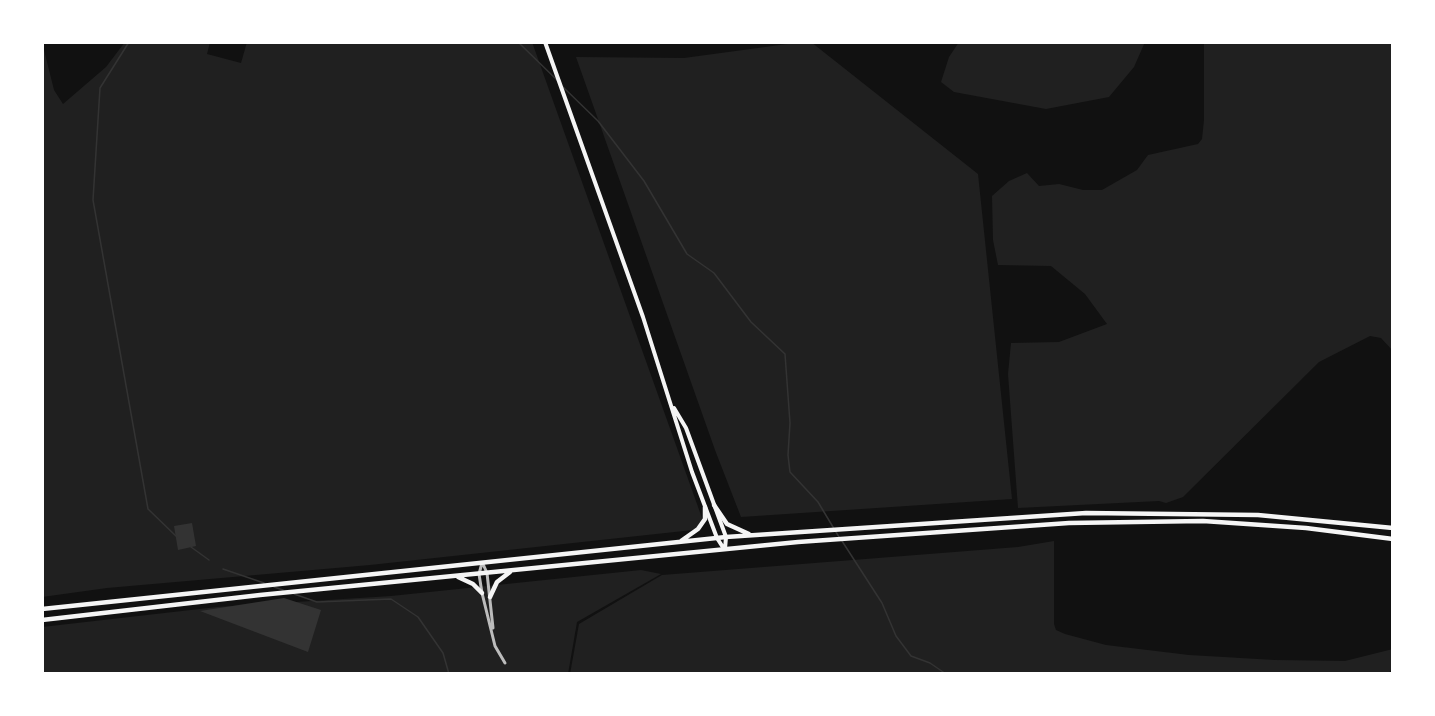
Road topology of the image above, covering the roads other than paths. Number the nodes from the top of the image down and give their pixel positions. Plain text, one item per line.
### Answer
1 (545, 42) edge
2 (672, 405) junction
3 (714, 505) junction
4 (705, 507) junction
5 (1393, 528) edge
6 (754, 536) junction
7 (726, 537) junction
8 (717, 538) junction
9 (1393, 539) edge
10 (680, 542) junction
11 (725, 550) junction
12 (482, 561) junction
13 (512, 571) junction
14 (487, 573) junction
15 (479, 574) junction
16 (455, 576) junction
17 (482, 593) junction
18 (490, 597) junction
19 (42, 609) edge
20 (42, 620) edge
21 (494, 639) junction
22 (505, 663) dead end

1 - 2 main road
2 - 3 main road
2 - 4 main road
3 - 6 main road
3 - 7 main road
4 - 8 main road
4 - 10 main road
5 - 6 main road
6 - 7 main road
7 - 8 main road
7 - 11 main road
8 - 10 main road
8 - 11 main road
9 - 11 main road
10 - 12 main road
11 - 13 main road
12 - 14 street
12 - 15 street
12 - 19 main road
13 - 14 main road
13 - 18 main road
14 - 15 main road
14 - 18 street
15 - 16 main road
15 - 17 street
16 - 17 main road
16 - 20 main road
17 - 21 street
18 - 21 street
21 - 22 street

